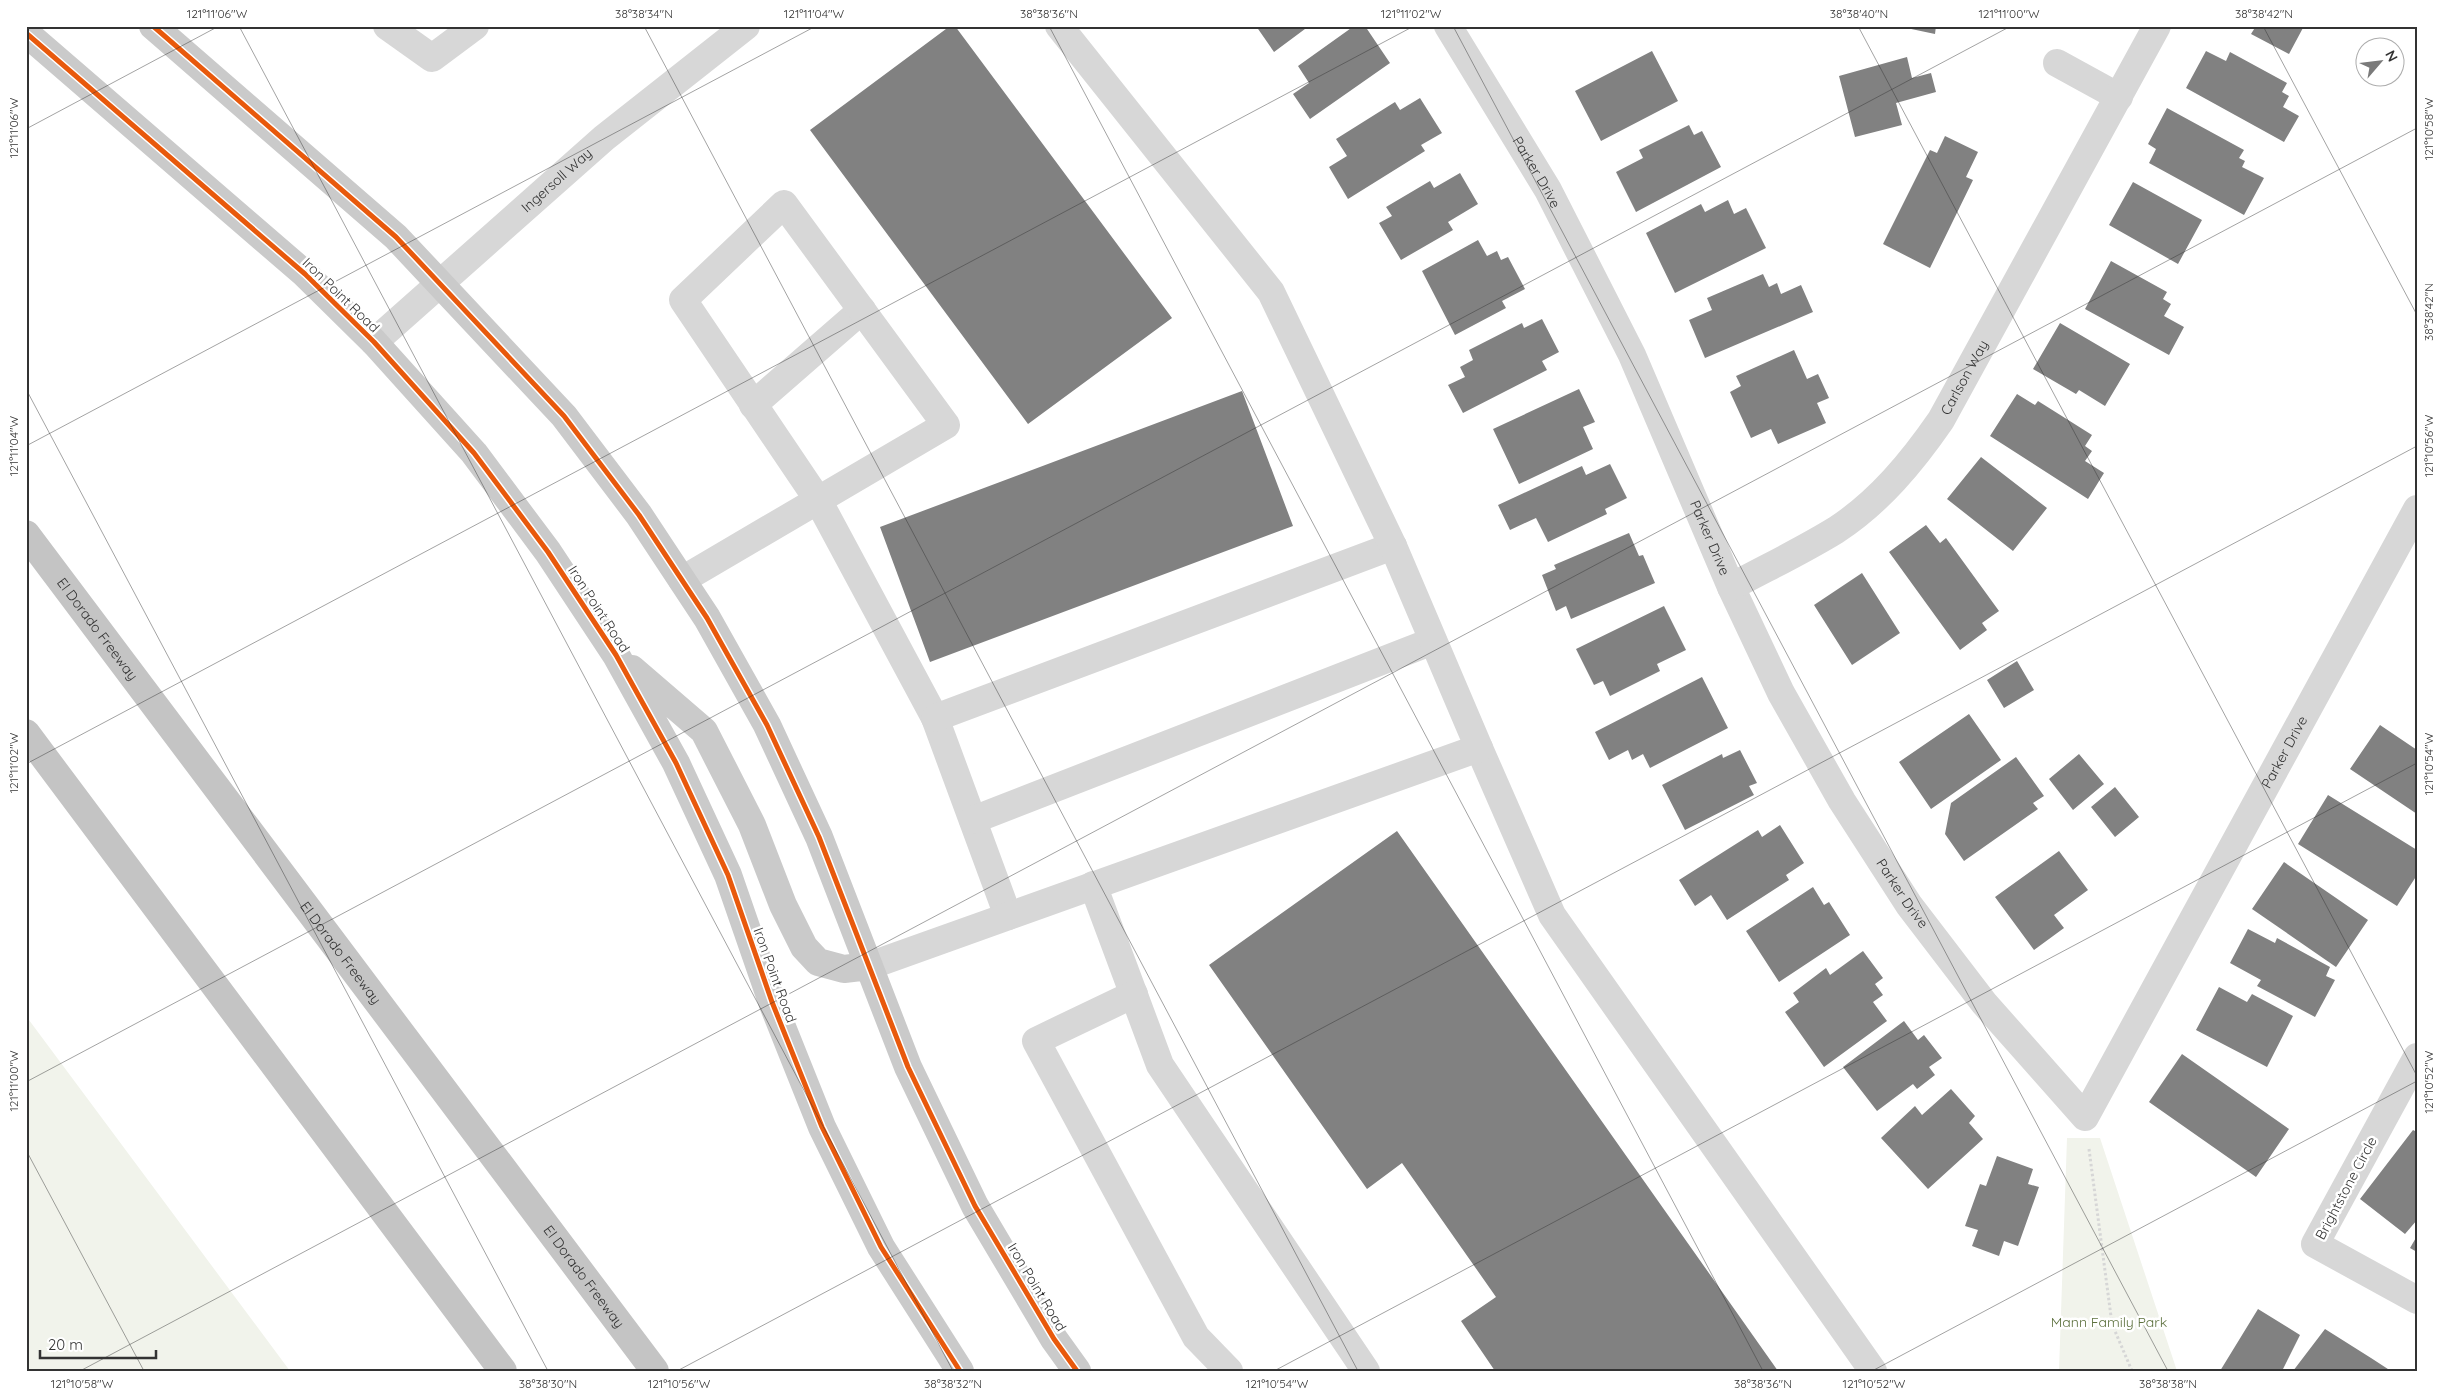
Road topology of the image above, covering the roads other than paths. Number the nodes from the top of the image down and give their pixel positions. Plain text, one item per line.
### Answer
1 (153, 26) edge
2 (387, 26) edge
3 (475, 26) edge
4 (746, 26) edge
5 (1059, 26) edge
6 (1448, 26) edge
7 (2157, 26) edge
8 (26, 32) edge
9 (2057, 63) dead end
10 (2119, 97) junction
11 (441, 283) junction
12 (862, 310) junction
13 (374, 342) junction
14 (753, 405) junction
15 (818, 500) junction
16 (2417, 509) edge
17 (26, 534) edge
18 (1392, 546) junction
19 (682, 580) junction
20 (1731, 587) junction
21 (1433, 641) junction
22 (616, 656) junction
23 (935, 718) junction
24 (26, 733) edge
25 (1479, 748) junction
26 (973, 820) junction
27 (1093, 885) junction
28 (1008, 916) junction
29 (869, 966) junction
30 (1134, 994) junction
31 (2417, 1057) edge
32 (2410, 1085) edge
33 (2417, 1300) edge
34 (503, 1371) edge
35 (655, 1371) edge
36 (960, 1371) edge
37 (1077, 1371) edge
38 (1229, 1371) edge
39 (1366, 1371) edge
40 (1873, 1371) edge

1 - 11 main road, Iron Point Road
2 - 3 street
4 - 11 street, Ingersoll Way
5 - 18 street
6 - 20 street, Parker Drive
7 - 10 street, Carlson Way
8 - 13 main road, Iron Point Road
9 - 10 street
10 - 20 street, Carlson Way
11 - 13 street, Ingersoll Way
11 - 19 main road, Iron Point Road
12 - 14 street
12 - 14 street
12 - 15 street
13 - 22 main road, Iron Point Road
14 - 15 street
15 - 19 street
15 - 23 street
16 - 20 street, Parker Drive
17 - 35 highway, El Dorado Freeway
18 - 21 street
18 - 23 street
19 - 29 main road, Iron Point Road
21 - 25 street
21 - 26 street
22 - 29 main road
22 - 36 main road, Iron Point Road
23 - 26 street
24 - 34 highway
25 - 27 street
25 - 40 street
26 - 28 street
27 - 28 street
27 - 30 street
28 - 29 street
29 - 37 main road, Iron Point Road
30 - 38 street
30 - 39 street
31 - 32 street, Brightstone Circle
32 - 33 street, Brightstone Circle

